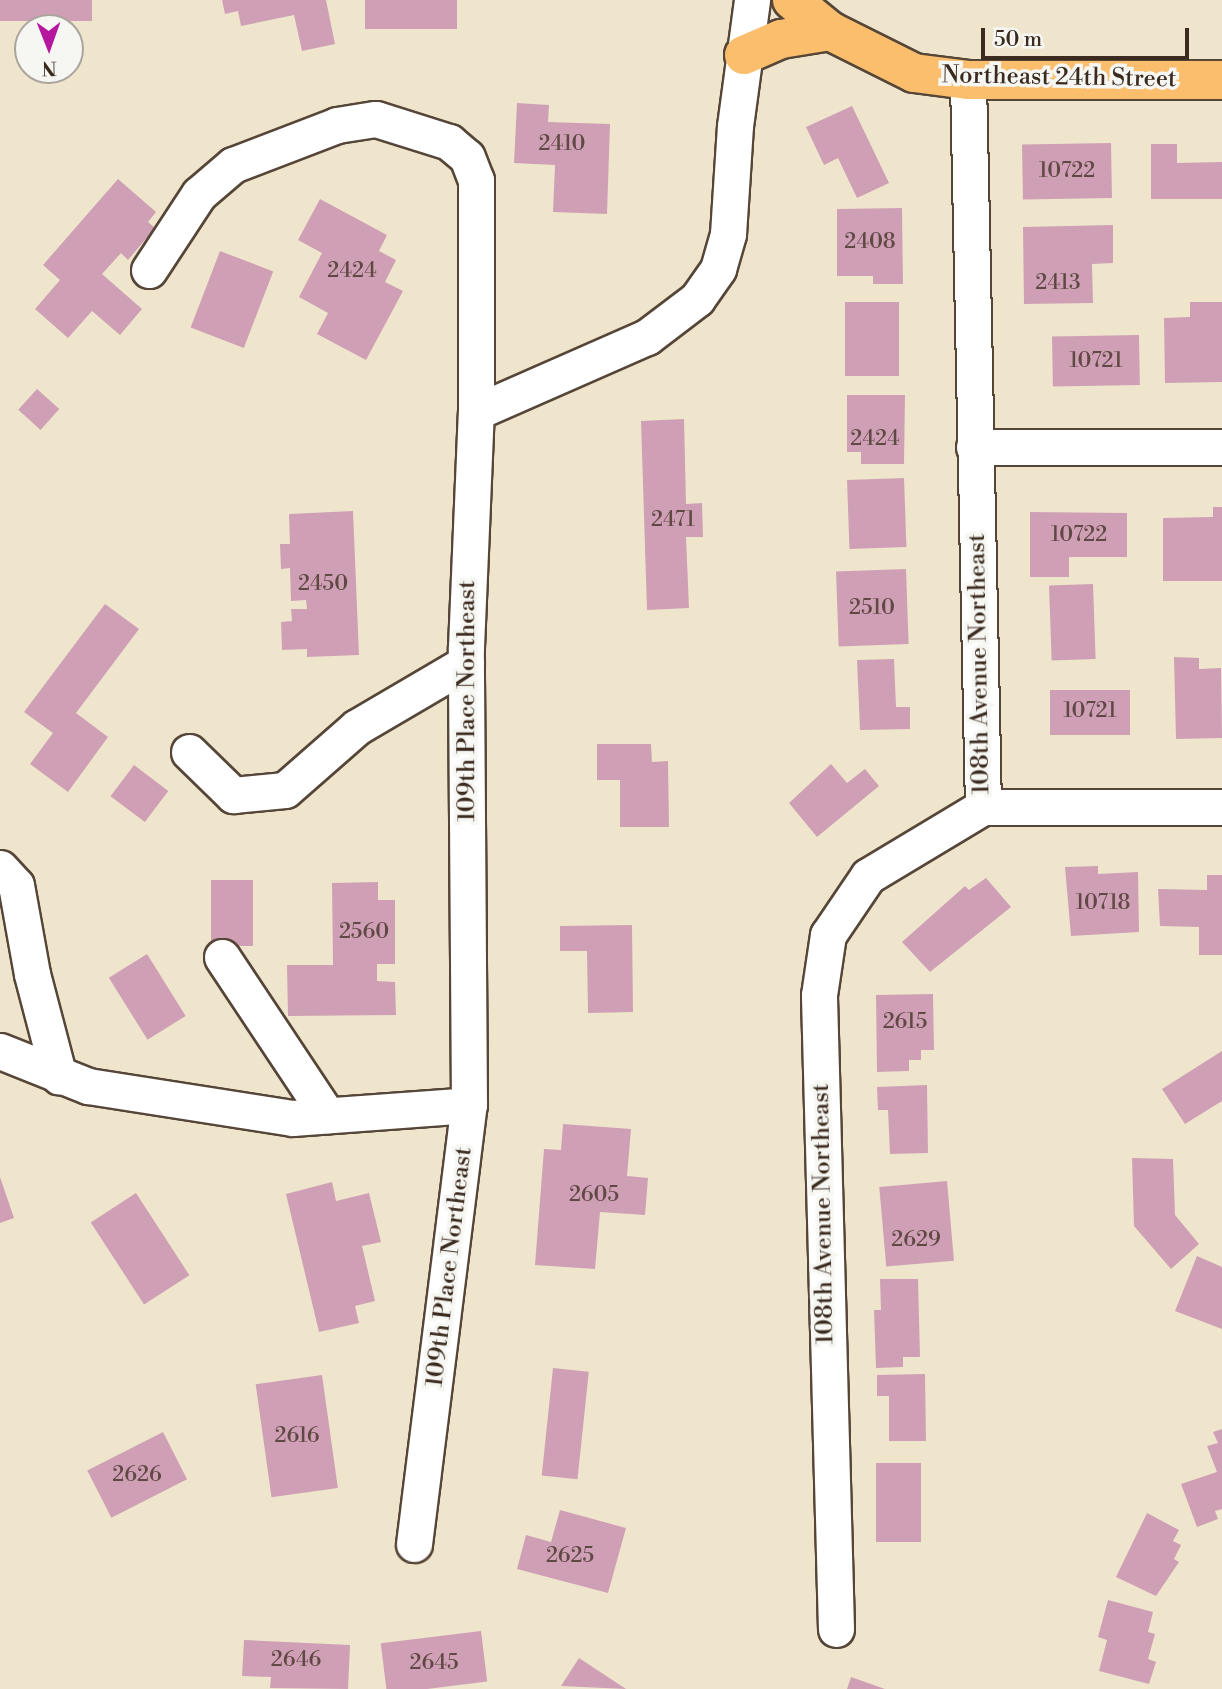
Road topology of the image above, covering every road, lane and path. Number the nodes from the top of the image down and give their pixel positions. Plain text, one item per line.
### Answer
1 (752, 0) edge
2 (792, 0) edge
3 (830, 31) junction
4 (744, 55) junction
5 (968, 80) junction
6 (1222, 80) edge
7 (149, 270) dead end
8 (477, 412) junction
9 (974, 447) junction
10 (1222, 447) edge
11 (466, 663) junction
12 (189, 752) dead end
13 (983, 807) junction
14 (1222, 807) edge
15 (0, 868) edge
16 (222, 957) dead end
17 (0, 1051) edge
18 (59, 1077) junction
19 (469, 1105) junction
20 (327, 1115) junction
21 (414, 1544) dead end
22 (836, 1629) dead end

1 - 4 street
2 - 3 main road, Northeast 24th Street
3 - 4 main road
3 - 5 main road, Northeast 24th Street
4 - 8 street
5 - 6 main road, Northeast 24th Street
5 - 9 street, 108th Avenue Northeast
7 - 8 street, 109th Place Northeast
8 - 11 street, 109th Place Northeast
9 - 10 street
9 - 13 street, 108th Avenue Northeast
11 - 12 street
11 - 19 street, 109th Place Northeast
13 - 14 street
13 - 22 street, 108th Avenue Northeast
15 - 18 street
16 - 20 street
17 - 18 street
18 - 20 street
19 - 20 street
19 - 21 street, 109th Place Northeast

